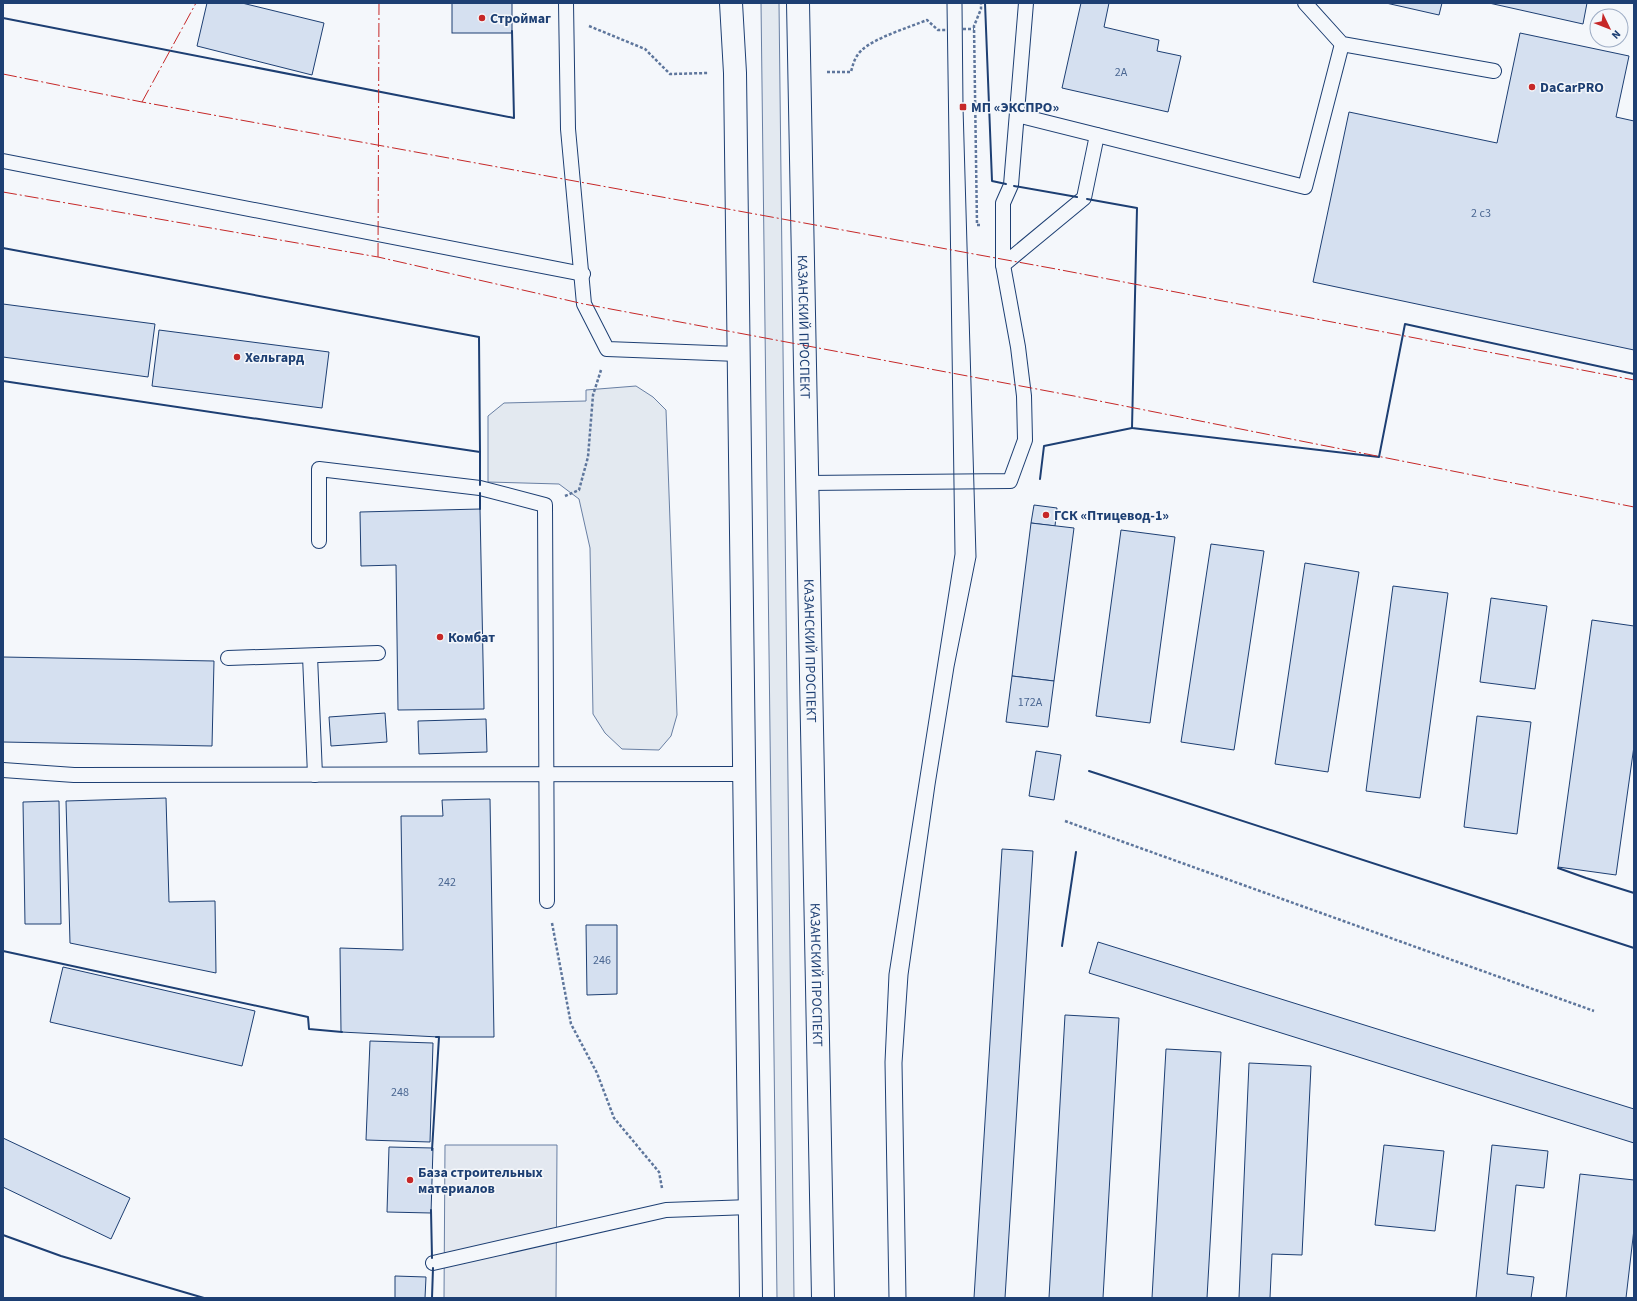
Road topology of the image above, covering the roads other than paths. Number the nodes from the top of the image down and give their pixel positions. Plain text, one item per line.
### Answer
1 (731, 3) edge
2 (798, 3) edge
3 (1026, 3) edge
4 (1305, 3) edge
5 (566, 10) edge
6 (1342, 44) junction
7 (1494, 71) dead end
8 (1016, 115) junction
9 (1097, 135) junction
10 (3, 161) edge
11 (1003, 265) junction
12 (583, 274) junction
13 (738, 354) junction
14 (807, 483) junction
15 (319, 541) dead end
16 (378, 653) dead end
17 (310, 656) junction
18 (228, 658) dead end
19 (3, 770) edge
20 (744, 774) junction
21 (315, 775) junction
22 (546, 775) junction
23 (546, 901) road end
24 (750, 1207) junction
25 (433, 1263) dead end
26 (751, 1298) edge
27 (823, 1298) edge

1 - 13 main road
2 - 14 main road, КАЗАНСКИЙ ПРОСПЕКТ
3 - 8 lane
4 - 6 lane
5 - 12 lane
6 - 7 lane
6 - 9 lane
8 - 9 lane
8 - 11 lane
9 - 11 lane
10 - 12 lane
11 - 14 lane
12 - 13 lane
13 - 20 main road
14 - 27 main road, КАЗАНСКИЙ ПРОСПЕКТ
15 - 22 lane
16 - 17 lane
17 - 18 lane
17 - 21 lane
19 - 21 lane
20 - 22 lane
20 - 24 main road
21 - 22 lane
22 - 23 lane
24 - 25 lane
24 - 26 main road

